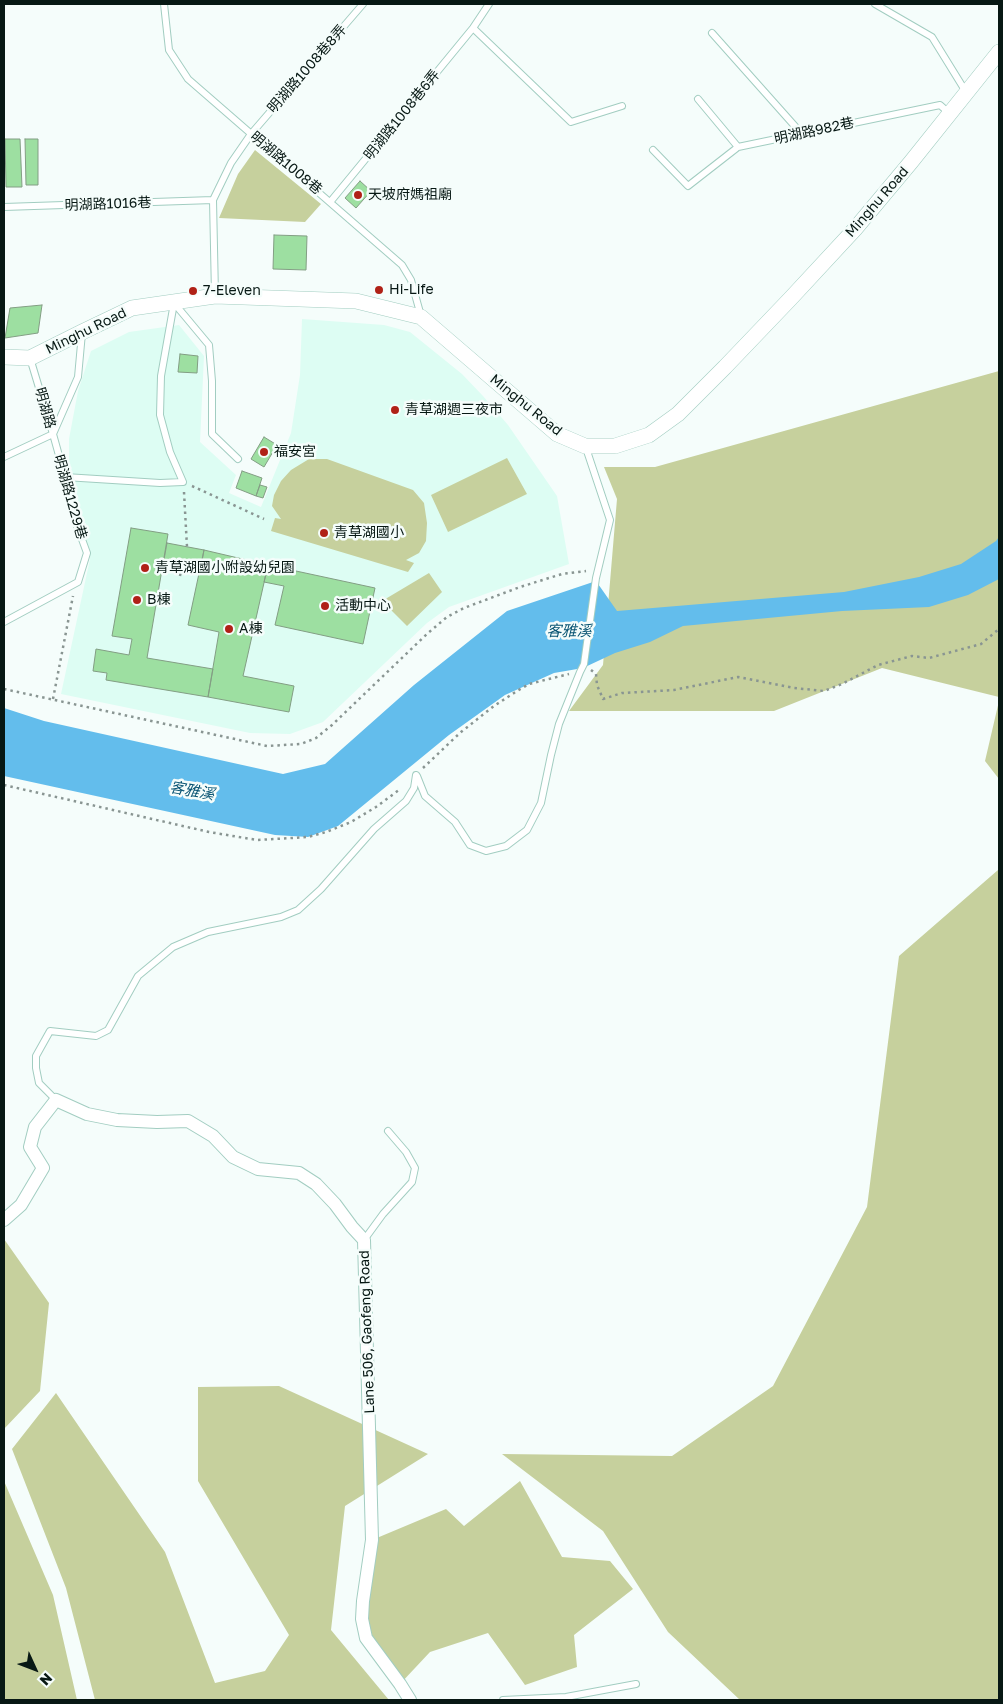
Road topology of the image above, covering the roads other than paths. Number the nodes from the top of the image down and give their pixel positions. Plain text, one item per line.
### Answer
1 (164, 4) edge
2 (363, 4) edge
3 (489, 4) edge
4 (875, 4) edge
5 (473, 28) junction
6 (712, 33) dead end
7 (999, 52) edge
8 (967, 93) junction
9 (698, 100) dead end
10 (622, 106) dead end
11 (950, 113) junction
12 (801, 133) junction
13 (251, 134) junction
14 (738, 147) junction
15 (653, 150) dead end
16 (213, 200) junction
17 (330, 201) junction
18 (4, 207) edge
19 (215, 296) junction
20 (174, 303) junction
21 (421, 317) junction
22 (82, 332) junction
23 (4, 358) edge
24 (30, 358) junction
25 (52, 434) junction
26 (585, 446) junction
27 (4, 457) edge
28 (238, 459) dead end
29 (65, 477) junction
30 (4, 622) edge
31 (56, 1100) junction
32 (388, 1131) dead end
33 (4, 1220) edge
34 (364, 1240) junction
35 (636, 1684) dead end
36 (410, 1700) edge
37 (503, 1700) edge

1 - 13 lane, 明湖路1008巷
2 - 13 lane, 明湖路1008巷8弄
3 - 5 lane, 明湖路1008巷6弄
4 - 8 lane
5 - 10 lane
5 - 17 lane, 明湖路1008巷6弄
6 - 12 lane
7 - 8 street, Minghu Road
8 - 11 street, Minghu Road
9 - 14 lane
11 - 12 lane, 明湖路982巷
11 - 26 street, Minghu Road
12 - 14 lane, 明湖路982巷
13 - 16 lane
13 - 17 lane, 明湖路1008巷
14 - 15 lane, 明湖路982巷
16 - 18 lane, 明湖路1016巷
16 - 19 lane
17 - 21 lane, 明湖路1008巷
19 - 20 street, Minghu Road
19 - 21 street, Minghu Road
20 - 22 street, Minghu Road
20 - 28 lane
20 - 29 lane
21 - 26 street, Minghu Road
22 - 24 street, Minghu Road
22 - 25 lane
23 - 24 street, Minghu Road
24 - 25 lane, 明湖路
25 - 27 lane, 明湖路
25 - 29 lane, 明湖路1229巷
26 - 31 lane
29 - 30 lane, 明湖路1229巷
31 - 33 street
31 - 34 street, Lane 506, Gaofeng Road
32 - 34 lane
34 - 36 street, Lane 506, Gaofeng Road
35 - 37 lane

